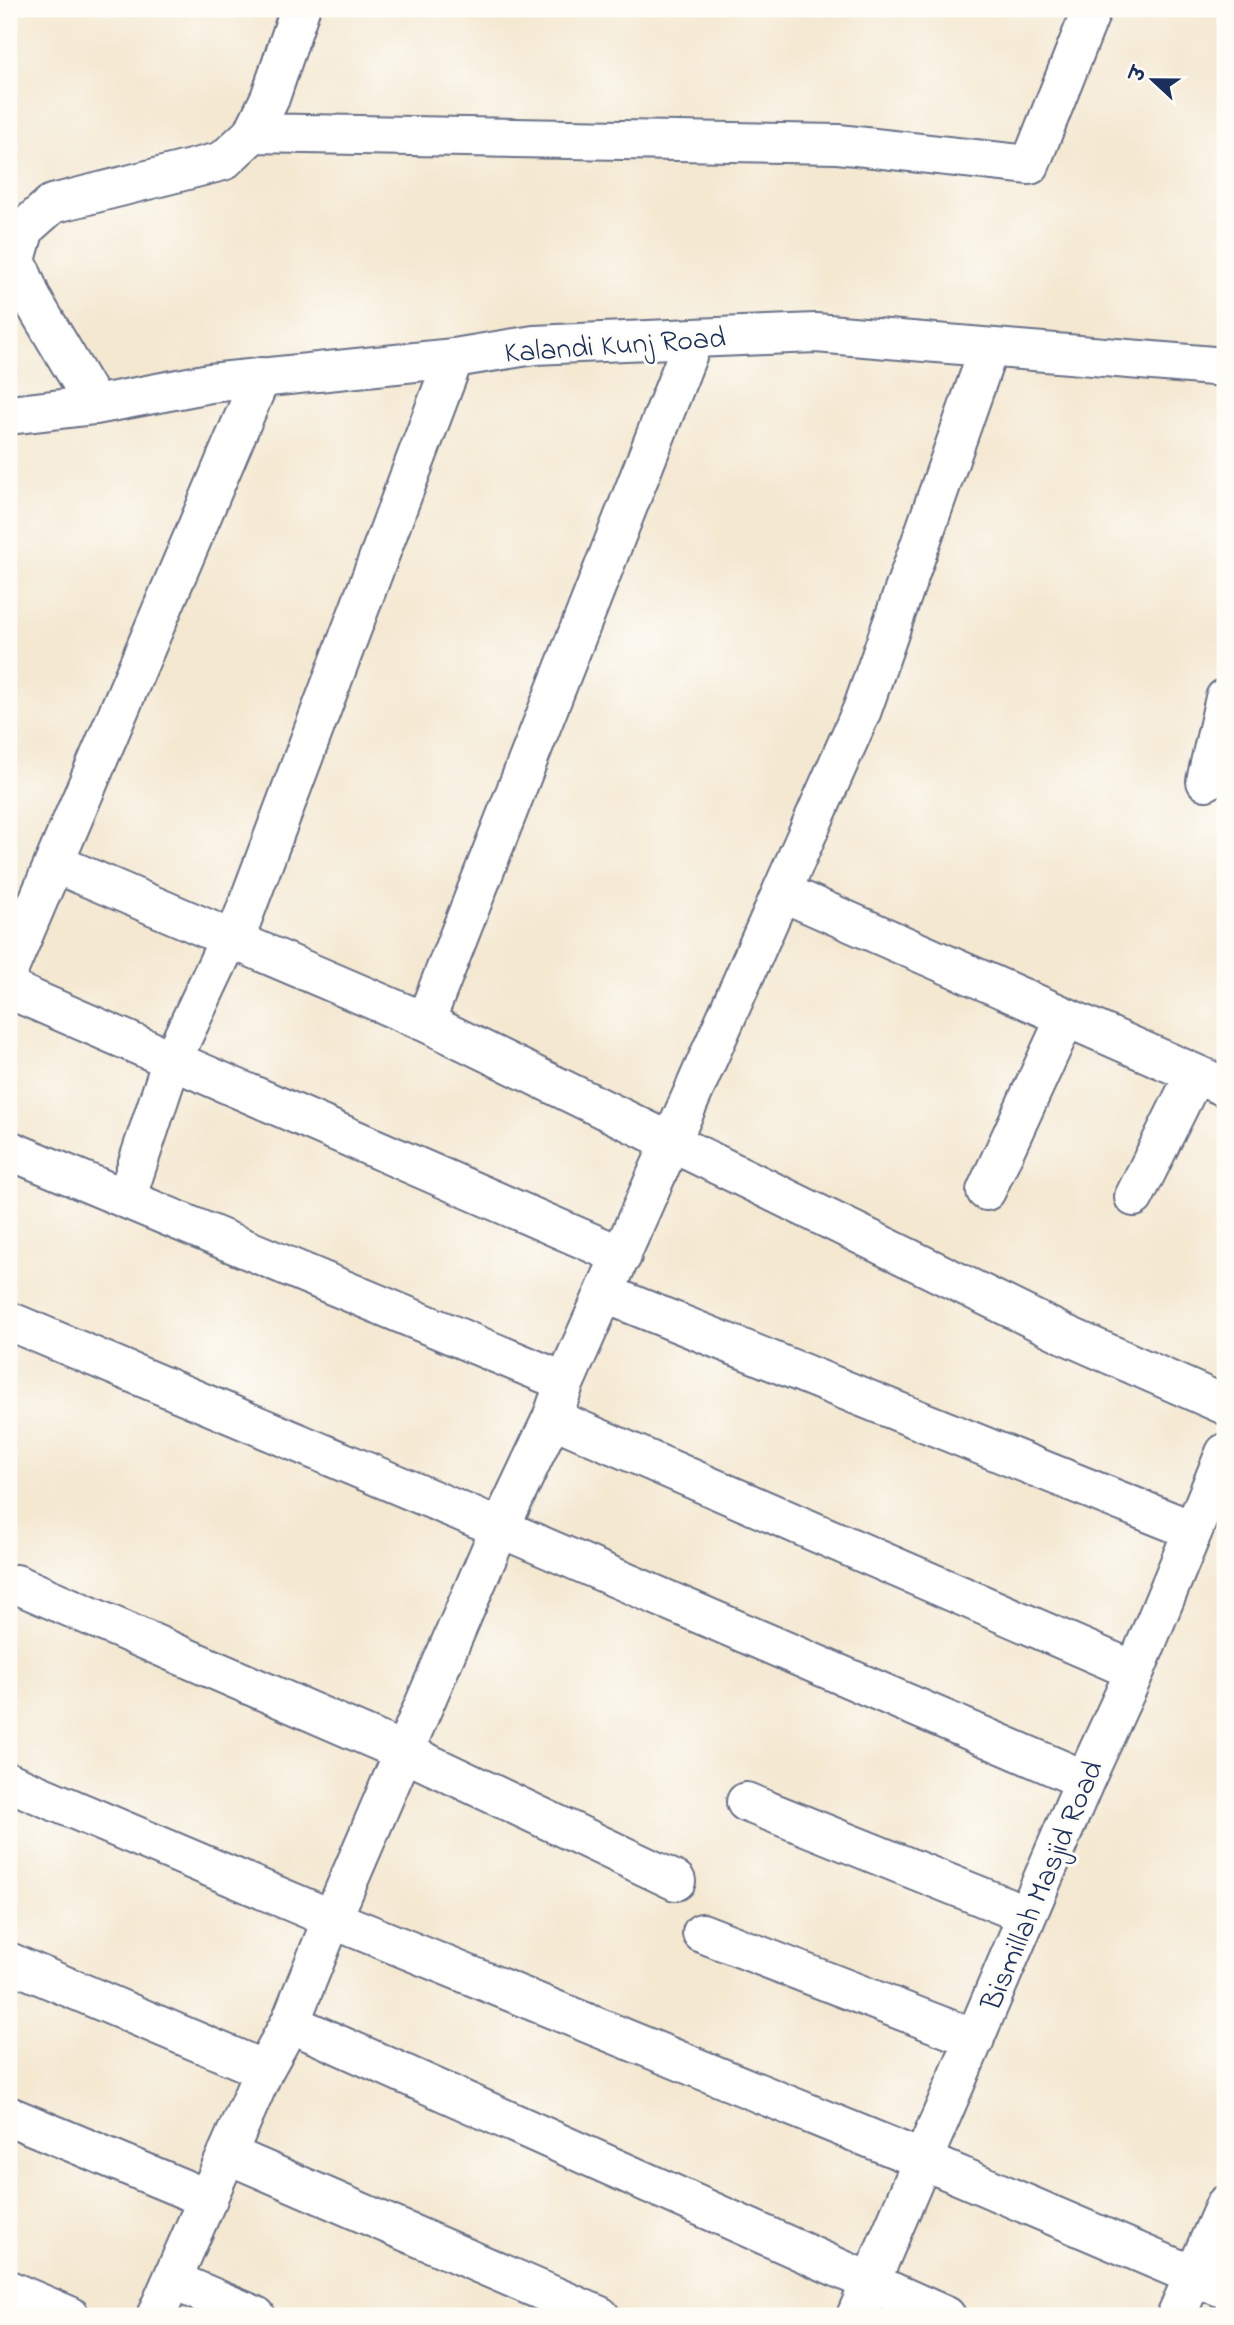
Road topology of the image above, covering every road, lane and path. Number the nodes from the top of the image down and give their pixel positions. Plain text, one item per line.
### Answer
1 (300, 9) edge
2 (1092, 9) edge
3 (253, 133) junction
4 (17, 226) edge
5 (694, 338) junction
6 (989, 348) junction
7 (454, 358) junction
8 (1225, 367) edge
9 (261, 377) junction
10 (95, 404) junction
11 (12, 423) edge
12 (1225, 698) edge
13 (1206, 781) dead end
14 (54, 863) junction
15 (782, 892) junction
16 (232, 940) junction
17 (9, 969) edge
18 (9, 989) edge
19 (1066, 1017) junction
20 (425, 1022) junction
21 (172, 1060) junction
22 (1210, 1080) edge
23 (672, 1142) junction
24 (9, 1150) edge
25 (986, 1191) dead end
26 (1134, 1197) dead end
27 (126, 1199) junction
28 (622, 1256) junction
29 (606, 1294) junction
30 (9, 1321) edge
31 (565, 1382) junction
32 (1225, 1405) edge
33 (552, 1418) junction
34 (1225, 1453) edge
35 (500, 1528) junction
36 (1192, 1530) junction
37 (16, 1584) dead end
38 (1135, 1671) junction
39 (404, 1752) junction
40 (1085, 1780) junction
41 (9, 1782) edge
42 (746, 1802) dead end
43 (676, 1881) dead end
44 (1027, 1915) junction
45 (332, 1919) junction
46 (702, 1933) dead end
47 (9, 1962) edge
48 (290, 2023) junction
49 (975, 2039) junction
50 (264, 2070) junction
51 (9, 2116) edge
52 (227, 2154) junction
53 (923, 2160) junction
54 (208, 2199) junction
55 (1225, 2205) edge
56 (172, 2280) junction
57 (1210, 2282) edge
58 (9, 2290) edge
59 (863, 2300) edge
60 (70, 2316) edge
61 (156, 2316) edge
62 (256, 2316) edge
63 (600, 2316) edge
64 (946, 2316) edge
65 (1176, 2316) edge

1 - 3 street
2 - 3 street
3 - 4 street
4 - 10 street
5 - 6 street, Kalandi Kunj Road
5 - 7 street, Kalandi Kunj Road
5 - 20 street
6 - 8 street, Kalandi Kunj Road
6 - 15 street
7 - 9 street, Kalandi Kunj Road
7 - 16 street
9 - 10 street, Kalandi Kunj Road
9 - 14 street
10 - 11 street, Kalandi Kunj Road
12 - 13 street
14 - 16 street
14 - 17 street
15 - 19 street
15 - 23 street
16 - 20 street
16 - 21 street
18 - 21 street
19 - 22 street
19 - 25 street
20 - 23 street
21 - 27 street
21 - 28 street
22 - 26 street
23 - 28 street
23 - 32 street
24 - 27 street
27 - 31 street
28 - 29 street
29 - 31 street
29 - 36 street
30 - 35 street
31 - 33 street
33 - 35 street
33 - 38 street
34 - 36 street, Bismillah Masjid Road
35 - 39 street
35 - 40 street
36 - 38 street, Bismillah Masjid Road
37 - 39 street
38 - 40 street, Bismillah Masjid Road
39 - 43 street
39 - 45 street
40 - 44 street, Bismillah Masjid Road
41 - 45 street
42 - 44 street
44 - 49 street, Bismillah Masjid Road
45 - 48 street
45 - 53 street
46 - 49 street
47 - 50 street
48 - 50 street
48 - 59 street
49 - 53 street, Bismillah Masjid Road
50 - 52 street
51 - 54 street
52 - 54 street
52 - 63 street
53 - 57 street
53 - 59 street, Bismillah Masjid Road
54 - 56 street
55 - 57 street
56 - 61 street
56 - 62 street
57 - 65 street
58 - 60 street
59 - 64 street

